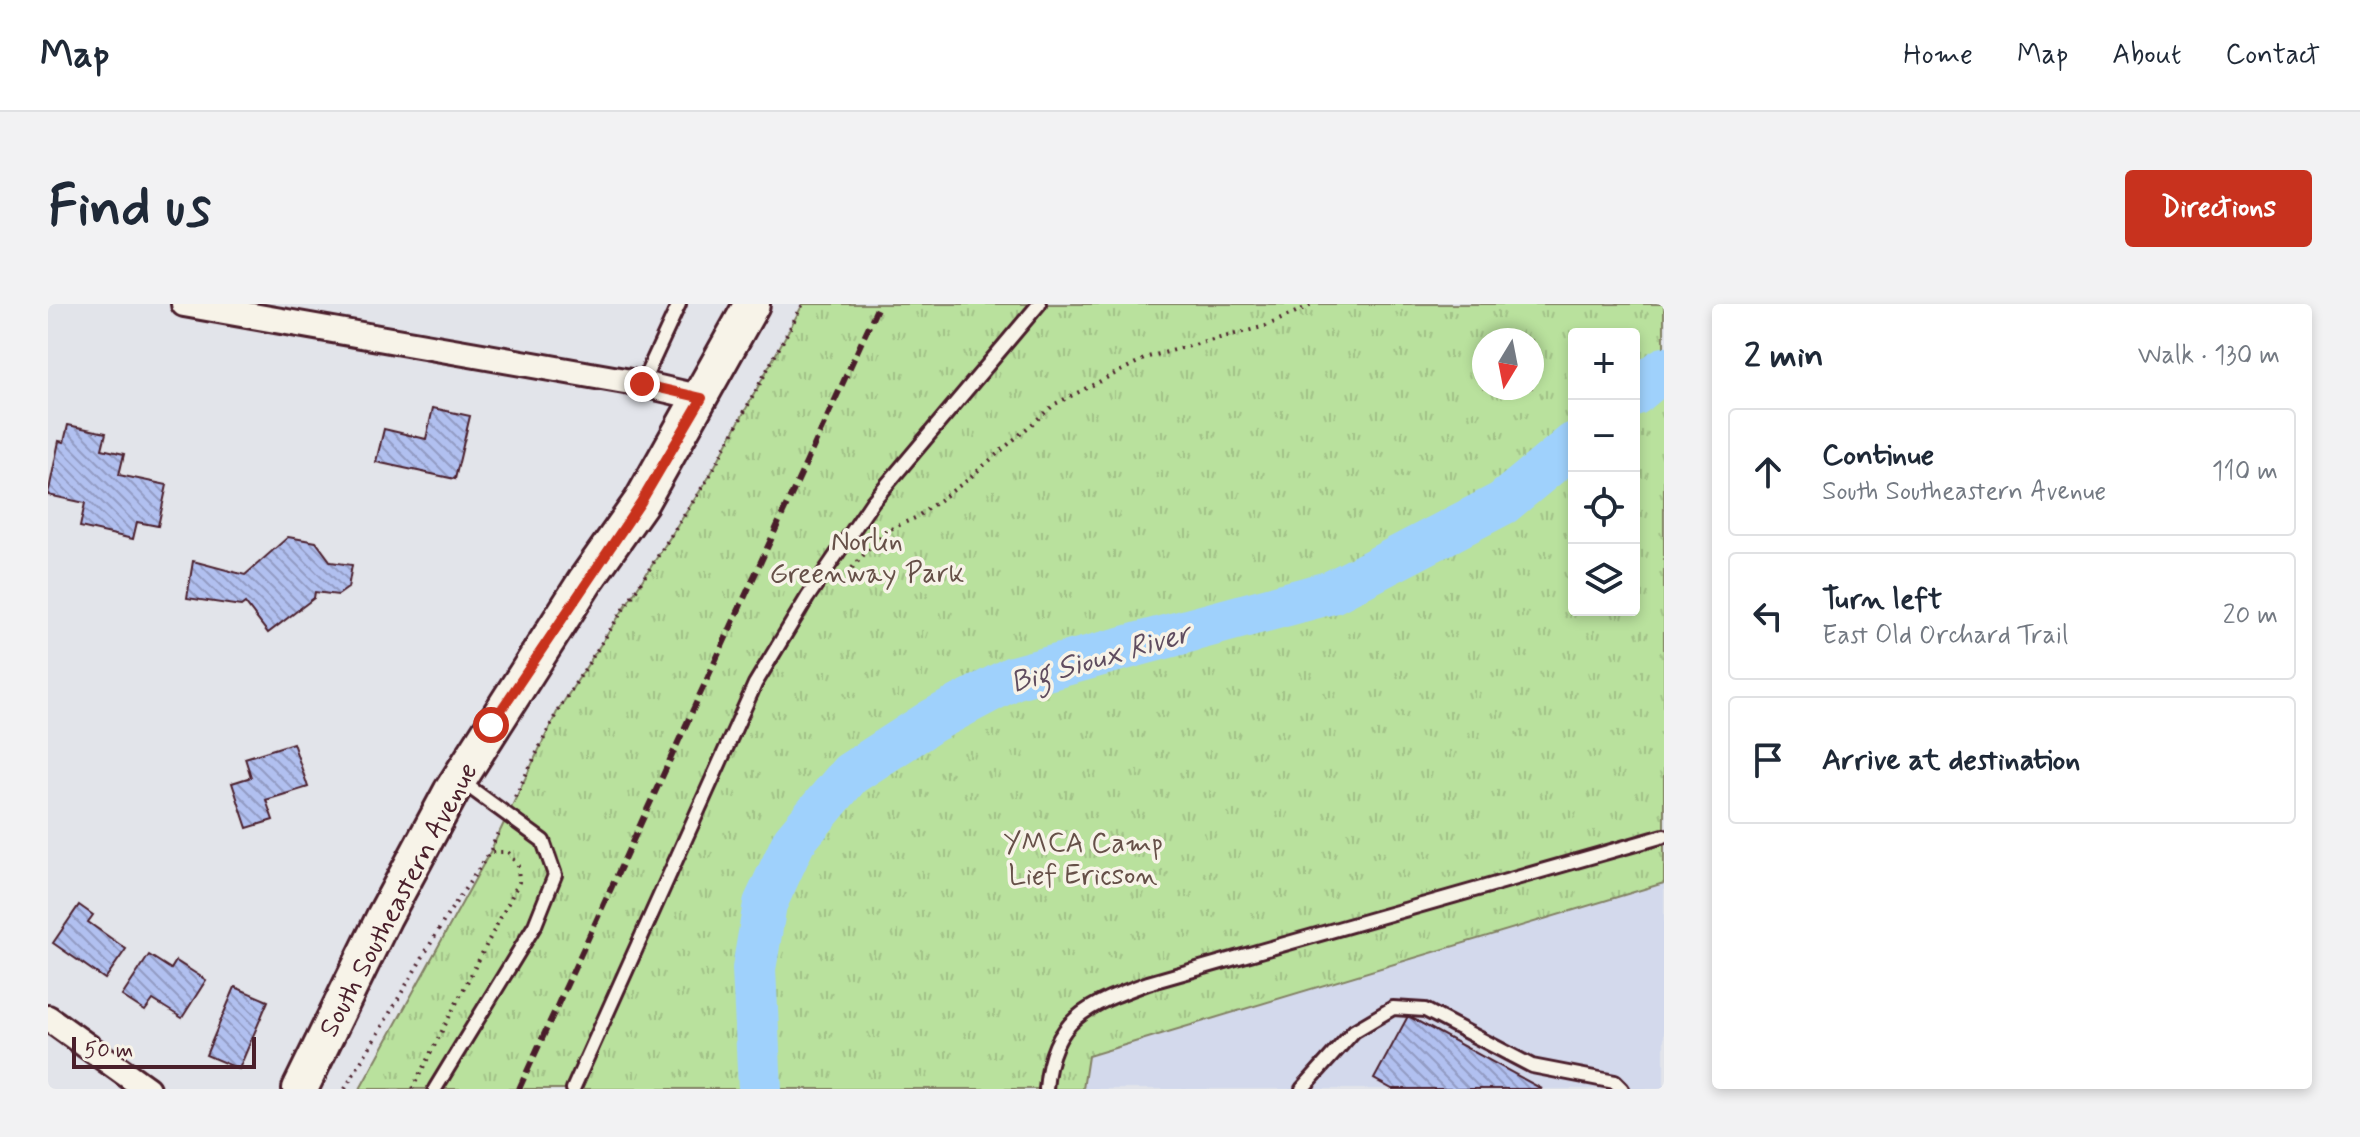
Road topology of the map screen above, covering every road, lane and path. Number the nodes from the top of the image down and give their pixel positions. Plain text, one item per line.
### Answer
1 (184, 304) edge
2 (679, 304) edge
3 (752, 304) edge
4 (803, 304) edge
5 (1039, 304) edge
6 (1313, 304) edge
7 (642, 384) junction
8 (702, 398) junction
9 (846, 575) dead end
10 (459, 779) junction
11 (506, 814) junction
12 (1664, 836) edge
13 (490, 852) junction
14 (48, 1018) edge
15 (147, 1089) edge
16 (300, 1089) edge
17 (345, 1089) edge
18 (412, 1089) edge
19 (435, 1089) edge
20 (573, 1089) edge
21 (1046, 1089) edge
22 (1302, 1089) edge
23 (1622, 1089) edge

1 - 7 street
2 - 7 lane
3 - 8 main road, South Southeastern Avenue
4 - 11 path
5 - 20 lane
6 - 9 path
7 - 8 street
8 - 10 main road, South Southeastern Avenue
10 - 11 lane
10 - 16 main road, South Southeastern Avenue
11 - 13 path
11 - 19 lane
12 - 21 lane
13 - 17 path
13 - 18 path
14 - 15 street
22 - 23 lane

